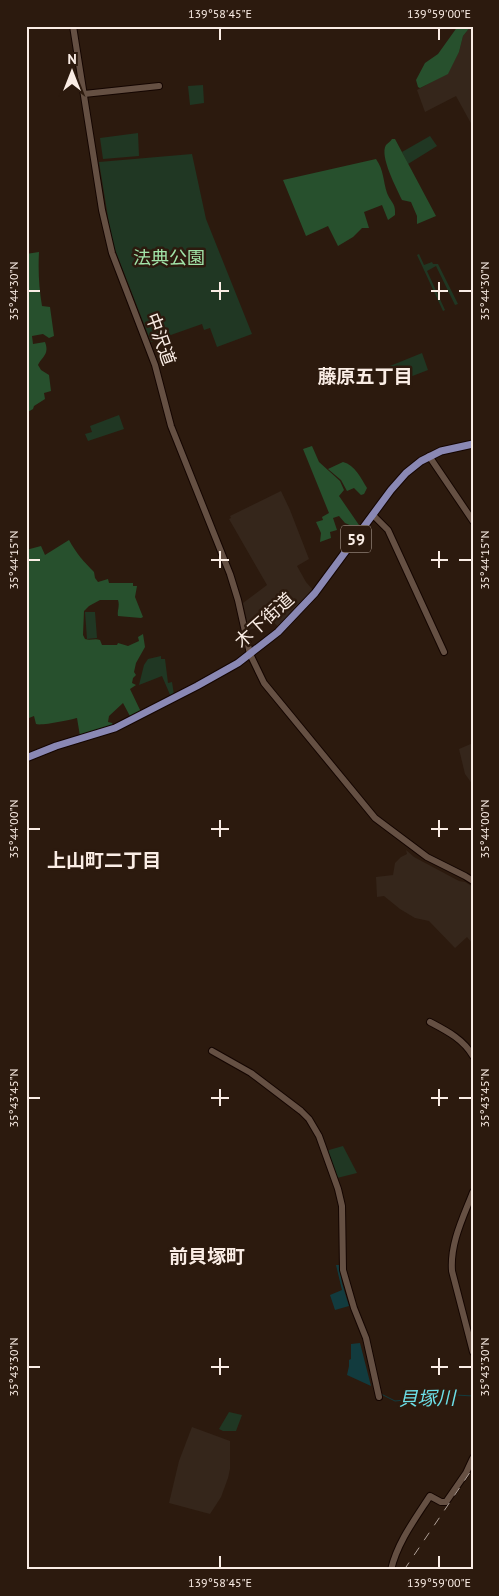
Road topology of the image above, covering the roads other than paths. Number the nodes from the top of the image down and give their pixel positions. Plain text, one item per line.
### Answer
1 (73, 26) edge
2 (159, 86) dead end
3 (84, 94) junction
4 (473, 444) edge
5 (429, 456) junction
6 (373, 515) junction
7 (473, 521) edge
8 (444, 652) dead end
9 (250, 654) junction
10 (26, 758) edge
11 (473, 881) edge
12 (430, 1022) dead end
13 (212, 1051) dead end
14 (473, 1056) edge
15 (473, 1192) edge
16 (473, 1352) edge
17 (379, 1397) dead end
18 (473, 1458) edge
19 (391, 1570) edge

1 - 3 street, 中沢道
2 - 3 street
3 - 9 street, 中沢道
4 - 5 main road, 木下街道 / 59
5 - 6 main road, 木下街道 / 59
5 - 7 street
6 - 8 street
6 - 9 main road, 木下街道 / 59
9 - 10 main road, 木下街道 / 59
9 - 11 street, 中沢道
12 - 14 street
13 - 17 street
15 - 16 street
18 - 19 street

